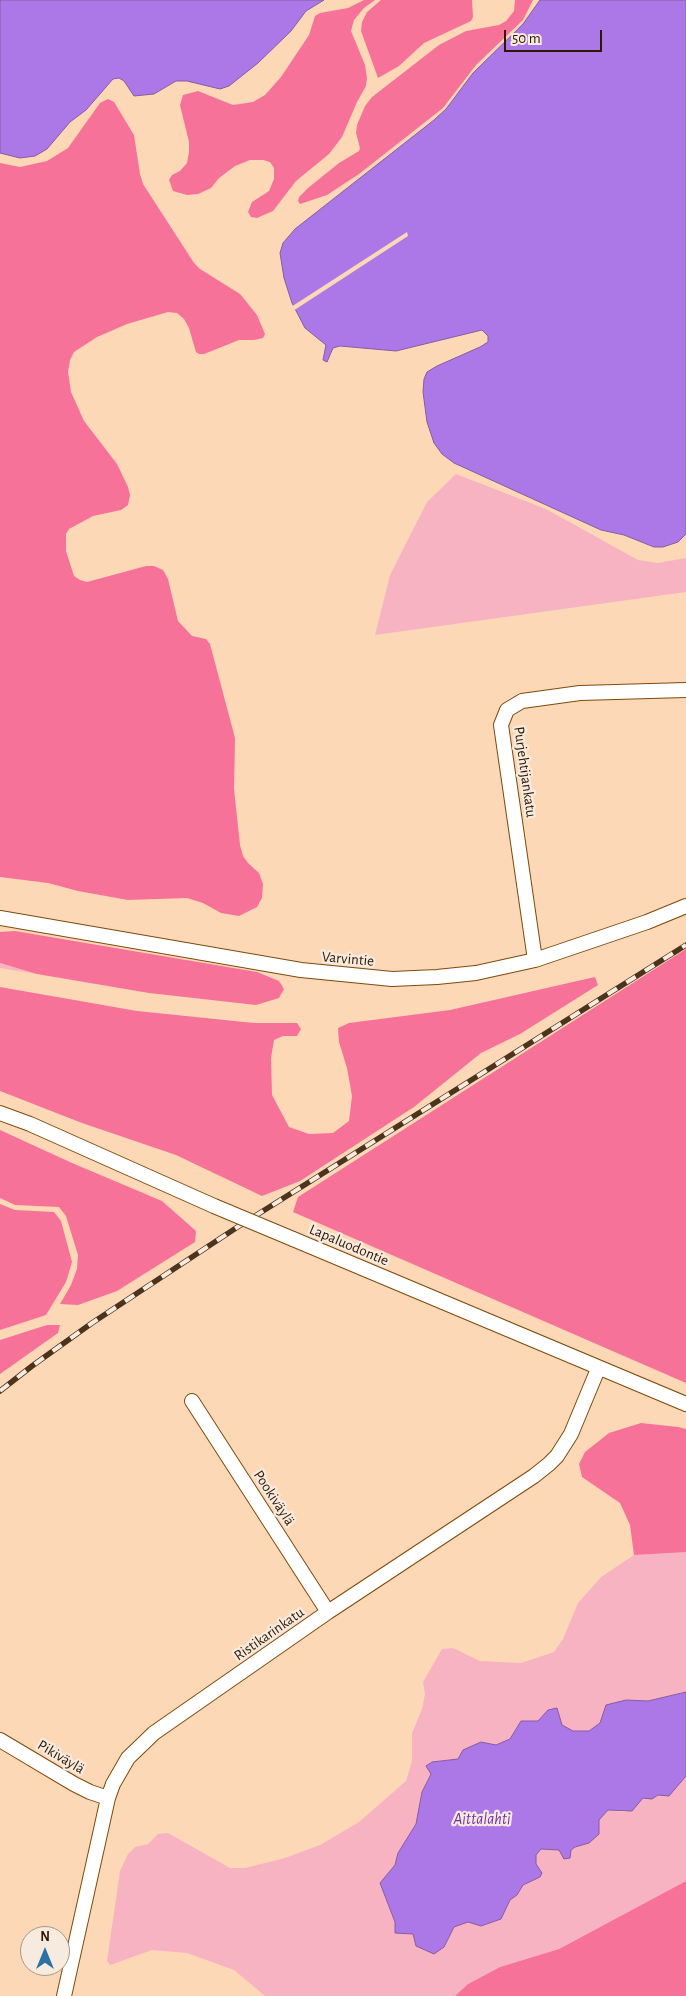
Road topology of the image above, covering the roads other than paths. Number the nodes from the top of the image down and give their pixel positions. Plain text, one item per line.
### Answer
1 (686, 690) edge
2 (686, 906) edge
3 (0, 918) edge
4 (535, 960) junction
5 (0, 1113) edge
6 (598, 1369) junction
7 (192, 1401) dead end
8 (686, 1404) edge
9 (328, 1612) junction
10 (0, 1740) edge
11 (108, 1798) junction
12 (64, 1996) edge

1 - 4 street, Purjehtijankatu
2 - 4 street, Varvintie
3 - 4 street, Varvintie
5 - 6 street, Lapaluodontie, bridge
6 - 8 street, Lapaluodontie
6 - 9 street, Ristikarinkatu
7 - 9 street, Pookiväylä
9 - 11 street, Ristikarinkatu
10 - 11 street, Pikiväylä
11 - 12 street, Ristikarinkatu

